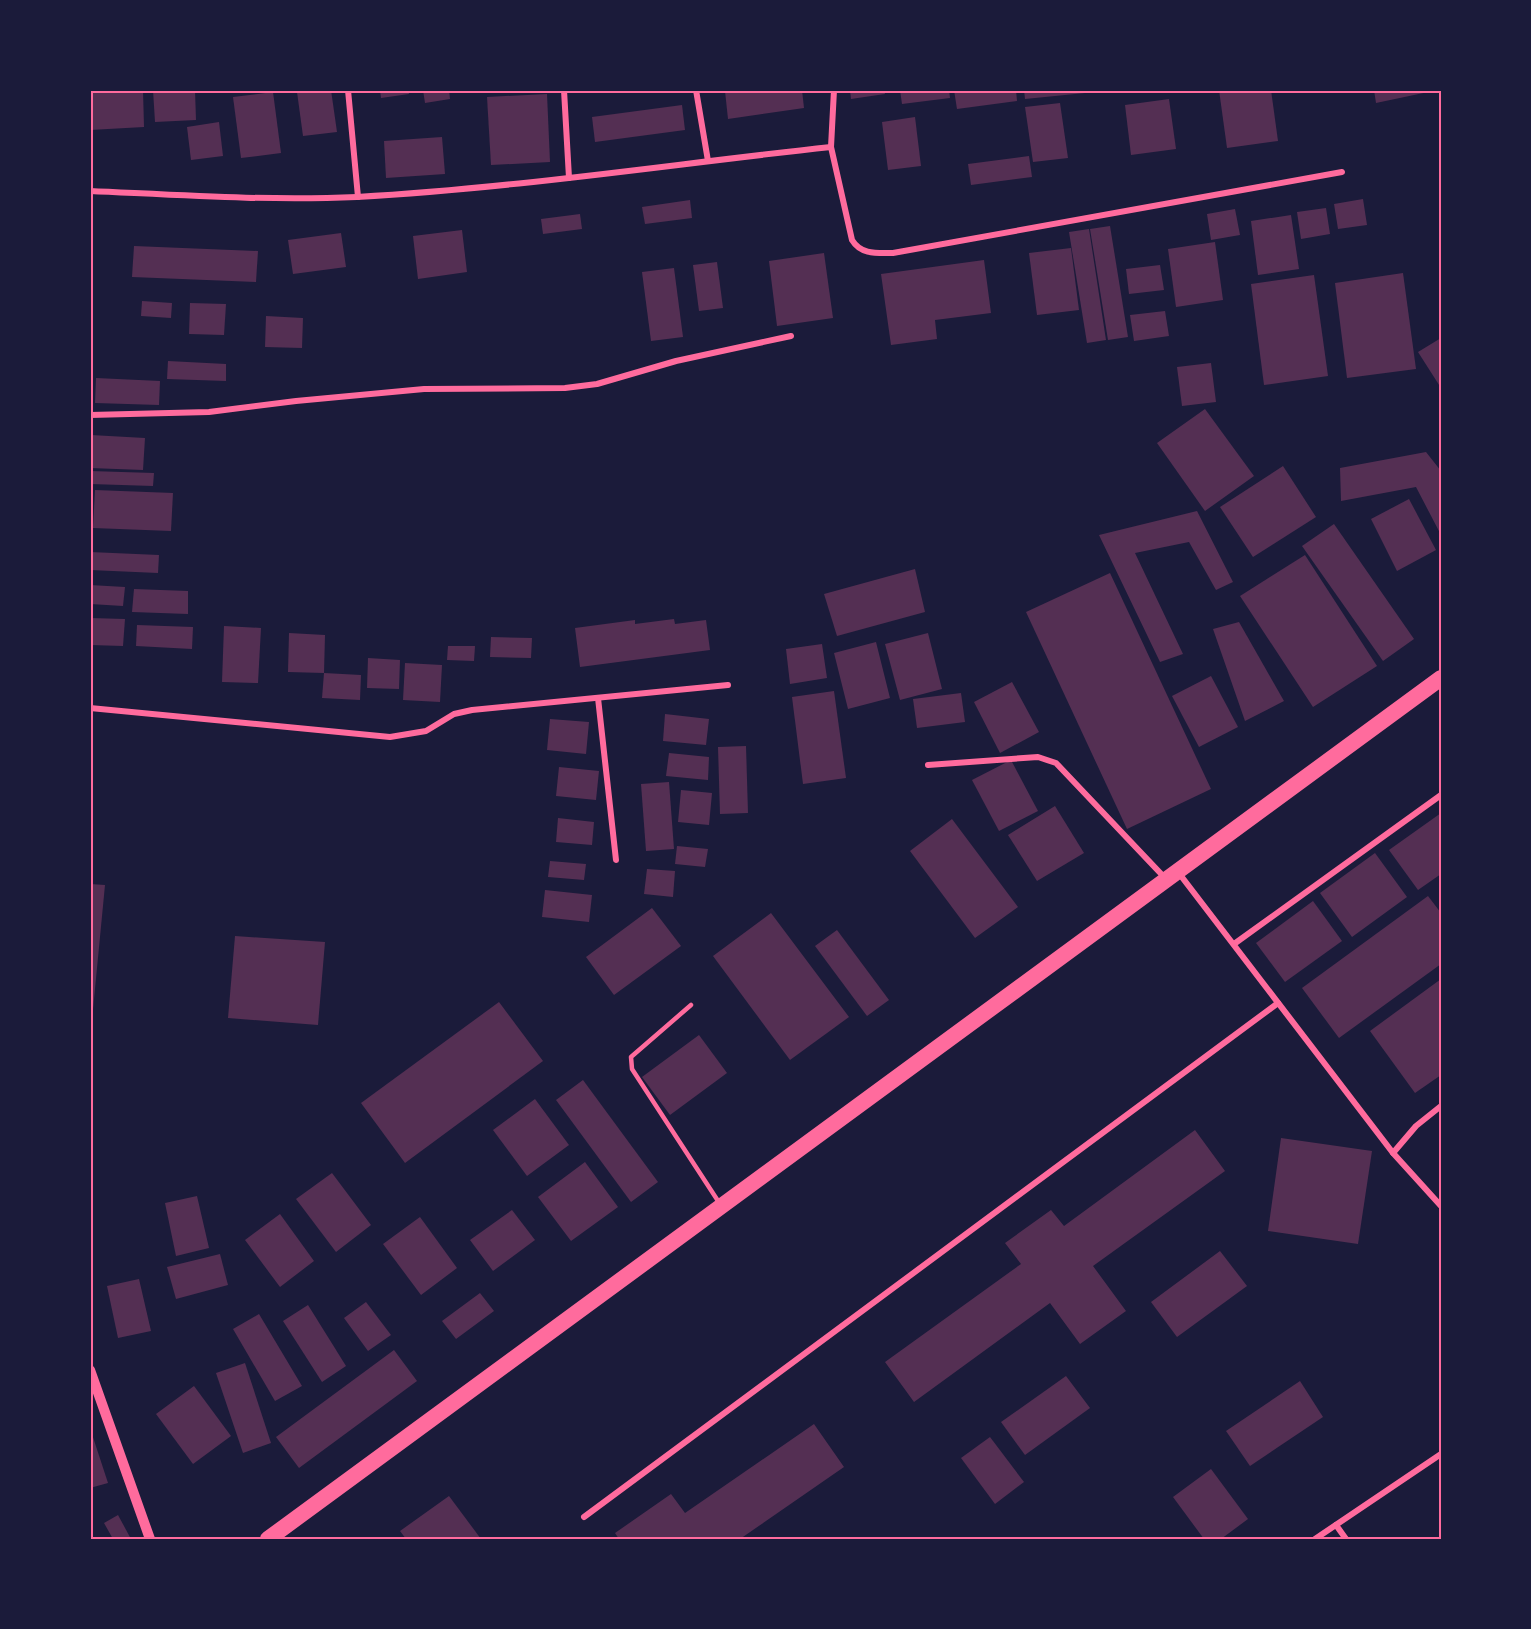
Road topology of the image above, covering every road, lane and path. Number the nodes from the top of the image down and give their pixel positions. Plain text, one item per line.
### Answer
1 (348, 90) edge
2 (564, 90) edge
3 (696, 90) edge
4 (834, 90) edge
5 (831, 147) junction
6 (708, 161) junction
7 (1342, 172) dead end
8 (569, 178) junction
9 (90, 191) edge
10 (358, 197) junction
11 (791, 336) dead end
12 (90, 415) edge
13 (1441, 678) edge
14 (728, 685) dead end
15 (598, 698) junction
16 (90, 708) edge
17 (928, 765) dead end
18 (1441, 795) edge
19 (616, 860) dead end
20 (1172, 876) junction
21 (1234, 944) junction
22 (1278, 1003) junction
23 (691, 1005) dead end
24 (1441, 1106) edge
25 (1393, 1153) junction
26 (722, 1206) junction
27 (1441, 1206) edge
28 (90, 1371) edge
29 (1441, 1454) edge
30 (584, 1517) dead end
31 (1336, 1524) junction
32 (150, 1539) edge
33 (268, 1539) edge
34 (1315, 1539) edge
35 (1346, 1539) edge

1 - 10 street
2 - 8 street
3 - 6 street
4 - 5 street
5 - 6 street
5 - 7 street
6 - 8 street
8 - 10 street
9 - 10 street
11 - 12 street
13 - 20 highway
14 - 15 street
15 - 16 street
15 - 19 street
17 - 20 street
18 - 21 street
20 - 21 street
20 - 26 highway
21 - 22 street
22 - 25 street
22 - 30 street
23 - 26 lane
24 - 25 street
25 - 27 street
26 - 33 highway
28 - 32 street
29 - 31 street
31 - 34 street
31 - 35 street

